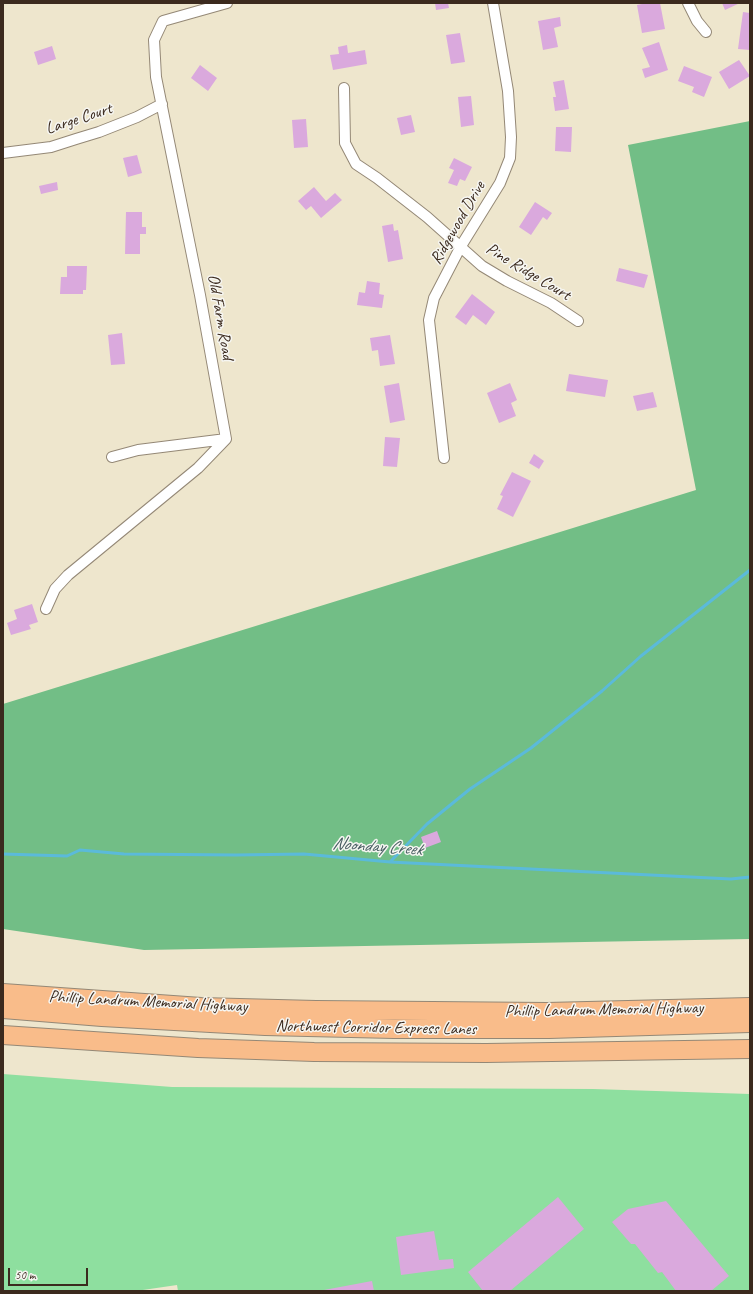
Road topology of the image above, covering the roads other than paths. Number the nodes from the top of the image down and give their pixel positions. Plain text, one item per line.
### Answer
1 (226, 3) edge
2 (493, 3) edge
3 (688, 3) edge
4 (706, 32) dead end
5 (344, 88) dead end
6 (162, 104) junction
7 (3, 153) edge
8 (461, 246) junction
9 (578, 321) dead end
10 (226, 439) junction
11 (112, 457) dead end
12 (444, 458) dead end
13 (46, 609) dead end
14 (3, 993) edge
15 (750, 1007) edge
16 (3, 1010) edge
17 (750, 1023) edge
18 (3, 1034) edge
19 (750, 1049) edge

1 - 6 street, Old Farm Road
2 - 8 street, Ridgewood Drive
3 - 4 street
5 - 8 street, Pine Ridge Court
6 - 7 street, Large Court
6 - 10 street, Old Farm Road
8 - 9 street, Pine Ridge Court
8 - 12 street, Ridgewood Drive
10 - 11 street
10 - 13 street
14 - 15 highway, Phillip Landrum Memorial Highway
16 - 17 highway, Northwest Corridor Express Lanes
18 - 19 highway

